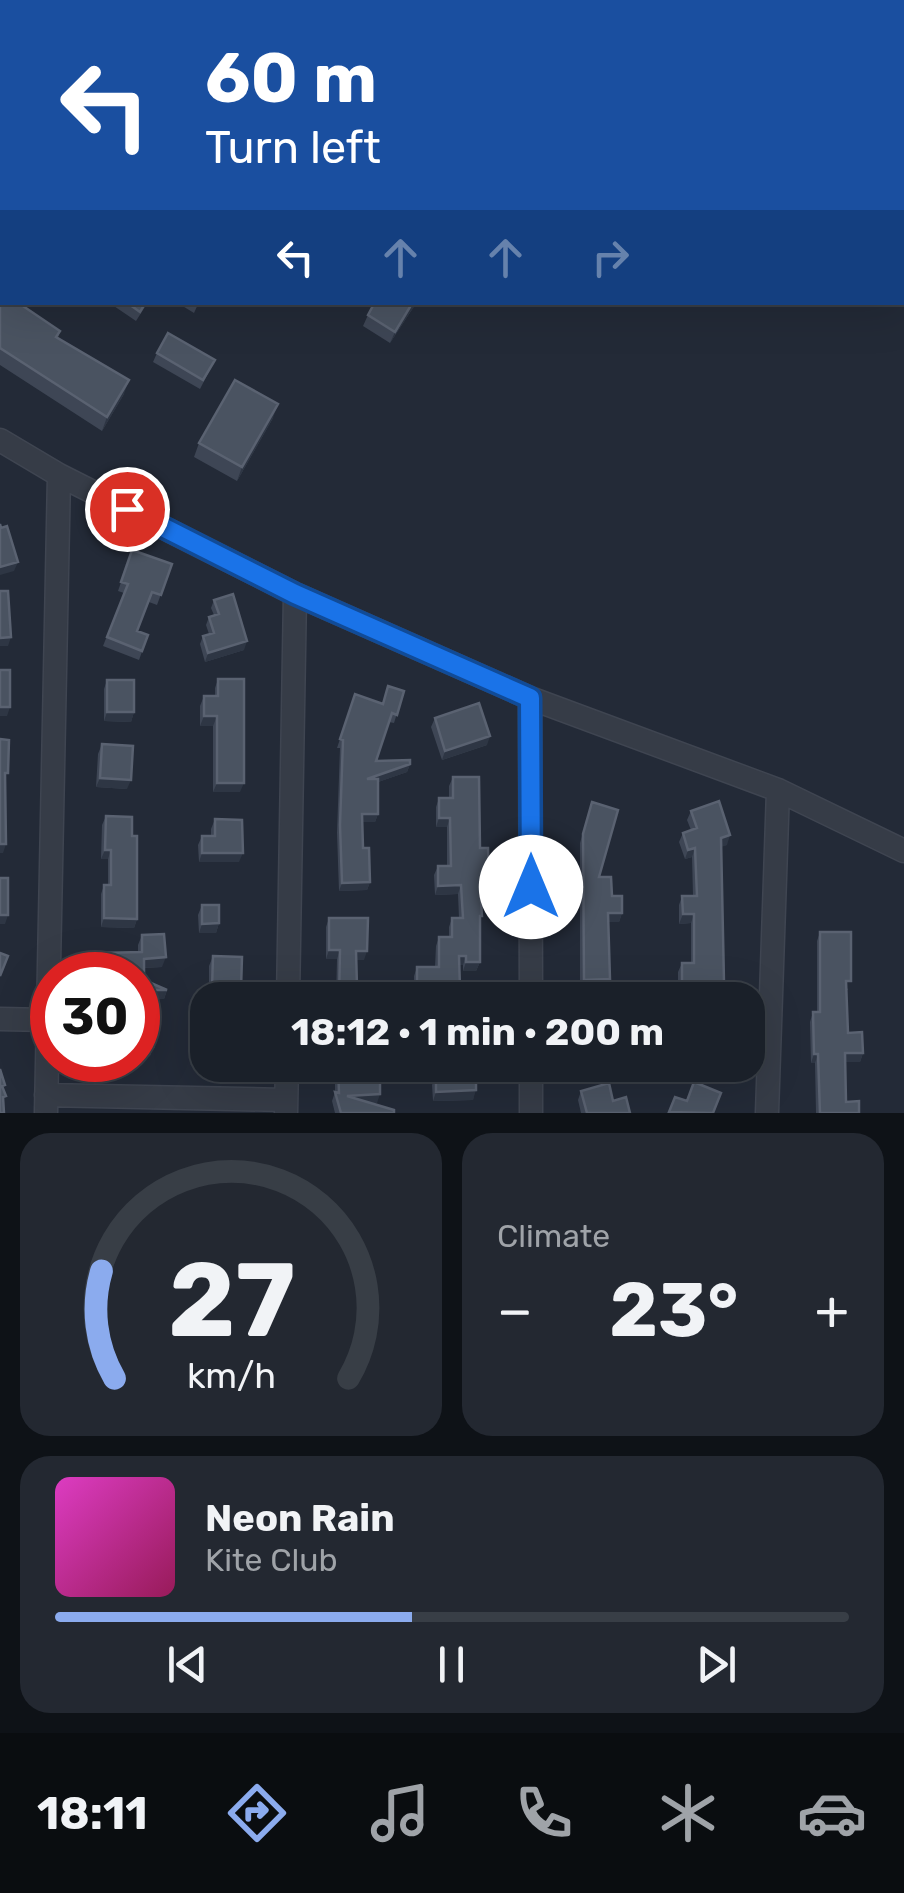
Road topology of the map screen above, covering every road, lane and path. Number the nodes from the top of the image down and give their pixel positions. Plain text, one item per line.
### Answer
1 (0, 440) edge
2 (59, 475) junction
3 (295, 594) junction
4 (530, 698) junction
5 (778, 790) junction
6 (904, 851) edge
7 (49, 952) edge
8 (288, 982) edge
9 (531, 982) edge
10 (0, 1019) edge
11 (30, 1020) edge
12 (287, 1082) edge
13 (531, 1082) edge
14 (46, 1104) edge
15 (286, 1107) edge
16 (532, 1113) edge
17 (767, 1113) edge

1 - 2 street
2 - 3 street
2 - 7 street
3 - 4 street
3 - 8 street
4 - 5 street
4 - 9 street
5 - 6 street
5 - 17 street
10 - 11 street
12 - 15 street
13 - 16 street
14 - 15 street

